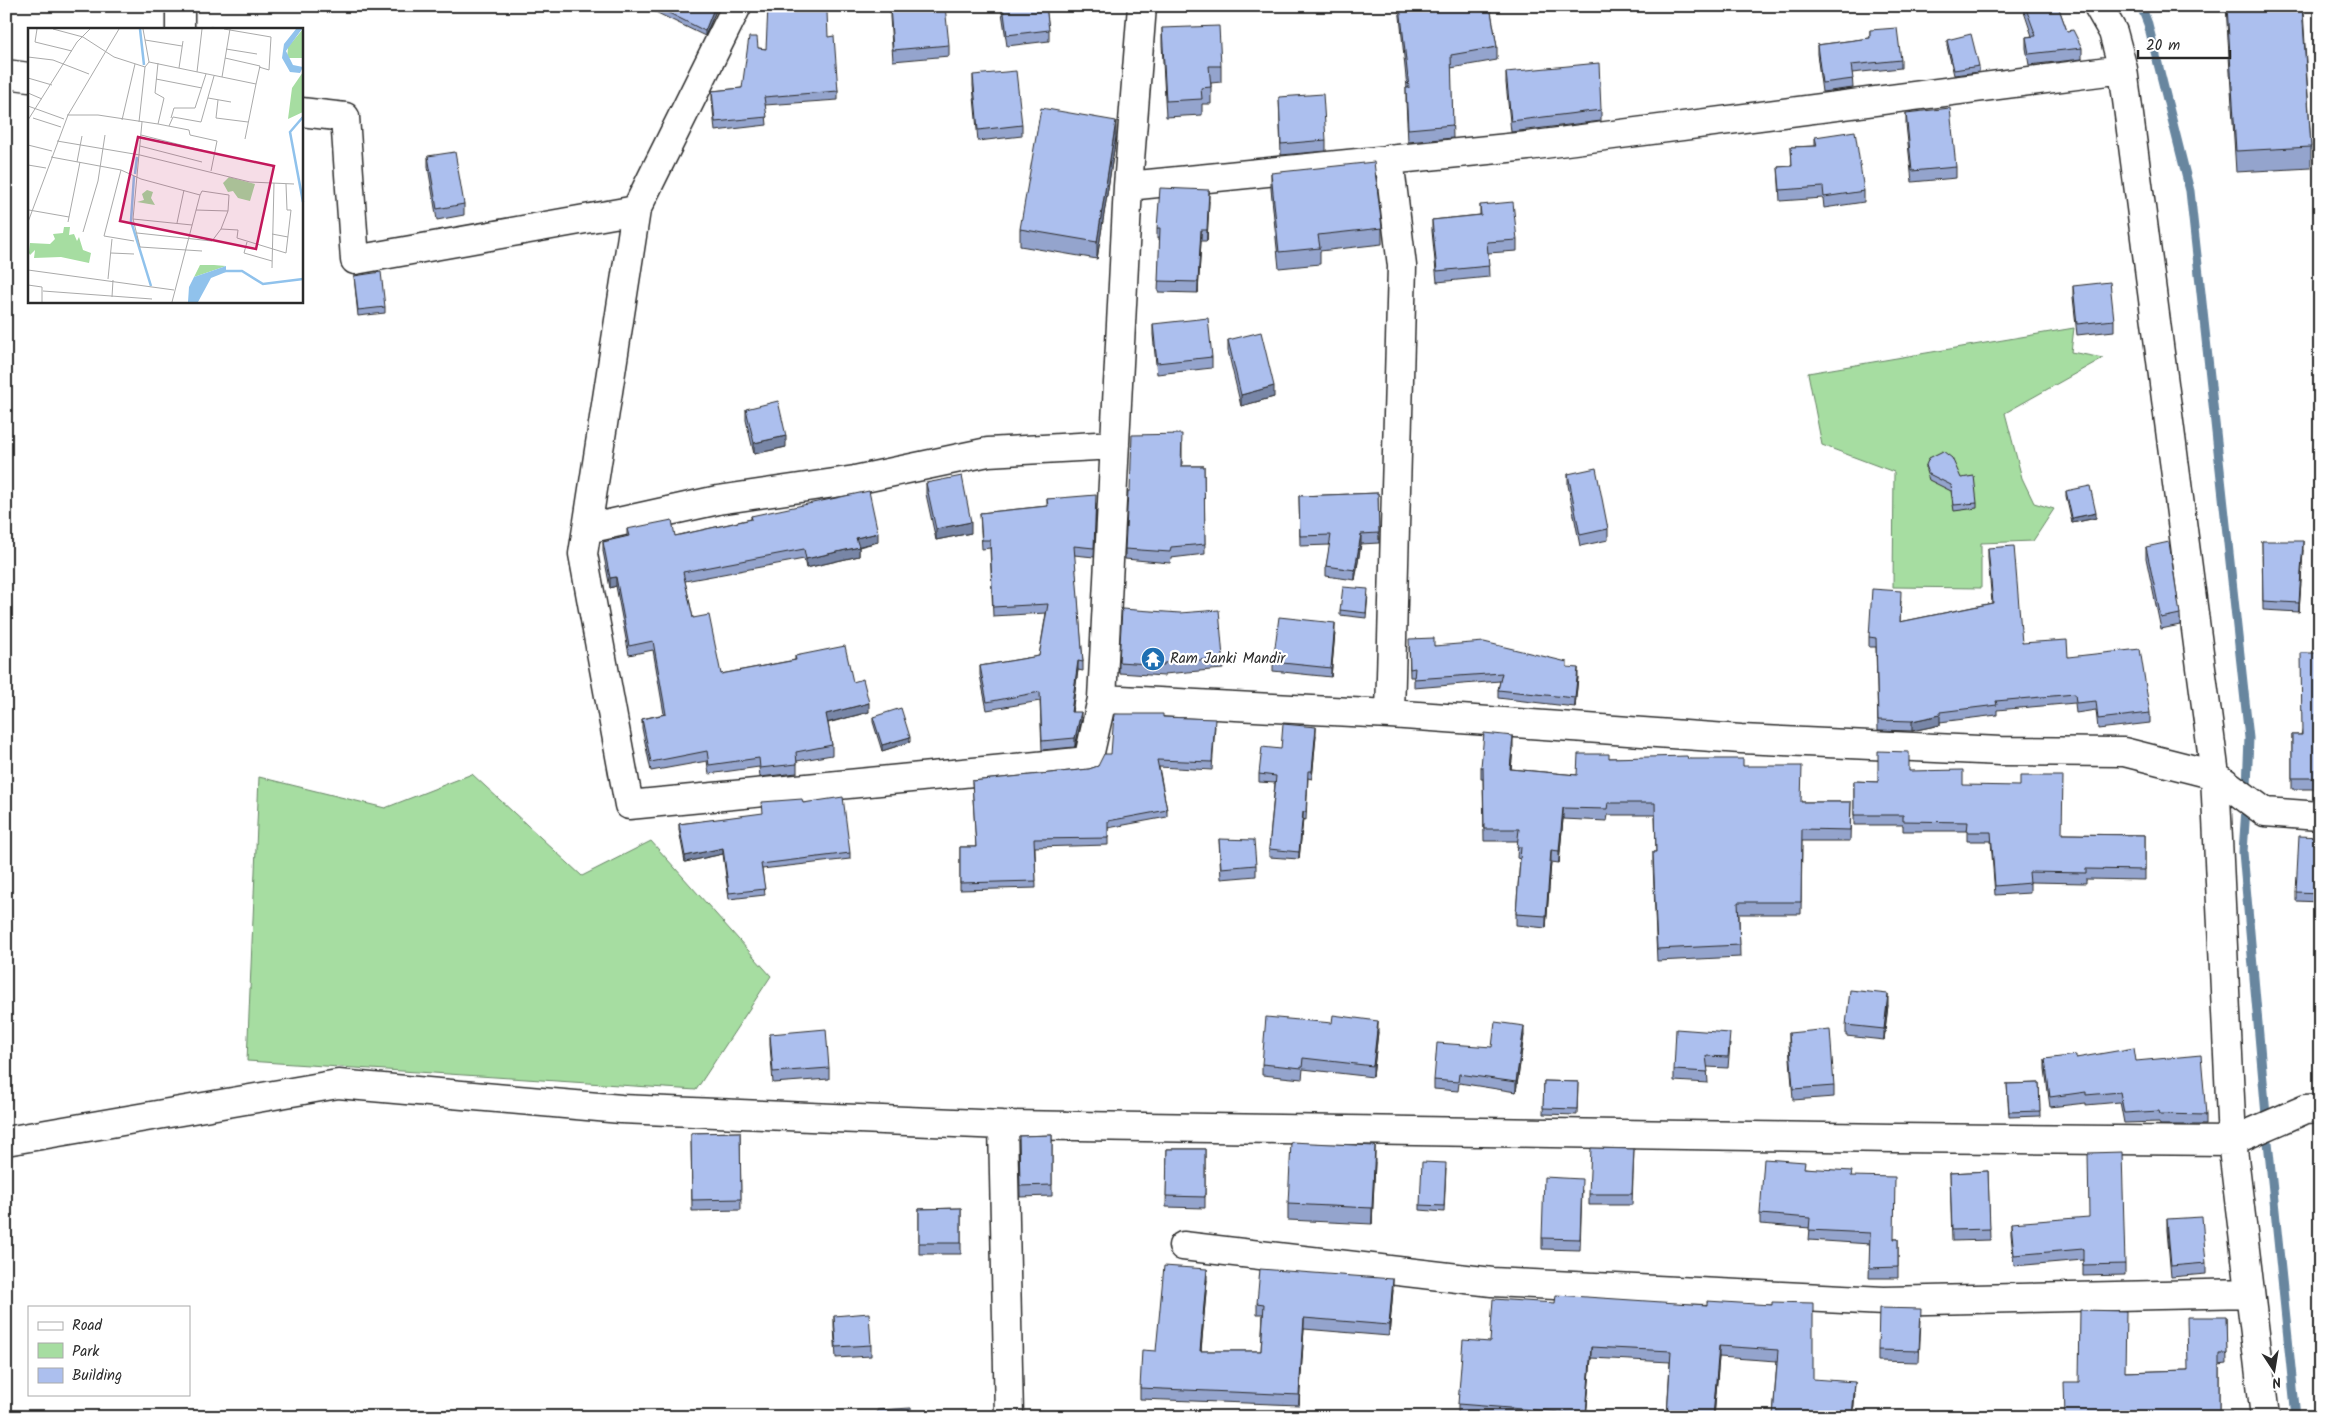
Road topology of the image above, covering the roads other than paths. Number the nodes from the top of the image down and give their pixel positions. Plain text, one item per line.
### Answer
1 (180, 6) edge
2 (737, 6) edge
3 (1142, 6) edge
4 (2098, 6) edge
5 (180, 28) edge
6 (2123, 69) junction
7 (6, 74) edge
8 (28, 77) edge
9 (302, 112) edge
10 (1389, 159) junction
11 (1128, 186) junction
12 (636, 210) junction
13 (1115, 445) junction
14 (587, 529) junction
15 (1102, 699) junction
16 (1390, 714) junction
17 (2214, 775) junction
18 (2320, 816) edge
19 (2320, 1108) edge
20 (1003, 1125) junction
21 (6, 1141) edge
22 (2232, 1142) junction
23 (1183, 1246) dead end
24 (2250, 1294) junction
25 (1009, 1417) edge
26 (2265, 1417) edge

1 - 5 street
2 - 12 street
3 - 11 street
4 - 6 street
6 - 10 street
6 - 17 street
7 - 8 street
9 - 12 street
10 - 11 street
10 - 16 street
11 - 13 street
12 - 14 street
13 - 14 street
13 - 15 street
14 - 15 street
15 - 16 street
16 - 17 street
17 - 18 street
17 - 22 street
19 - 22 street
20 - 21 street
20 - 22 street
20 - 25 street
22 - 24 street
23 - 24 street
24 - 26 street

